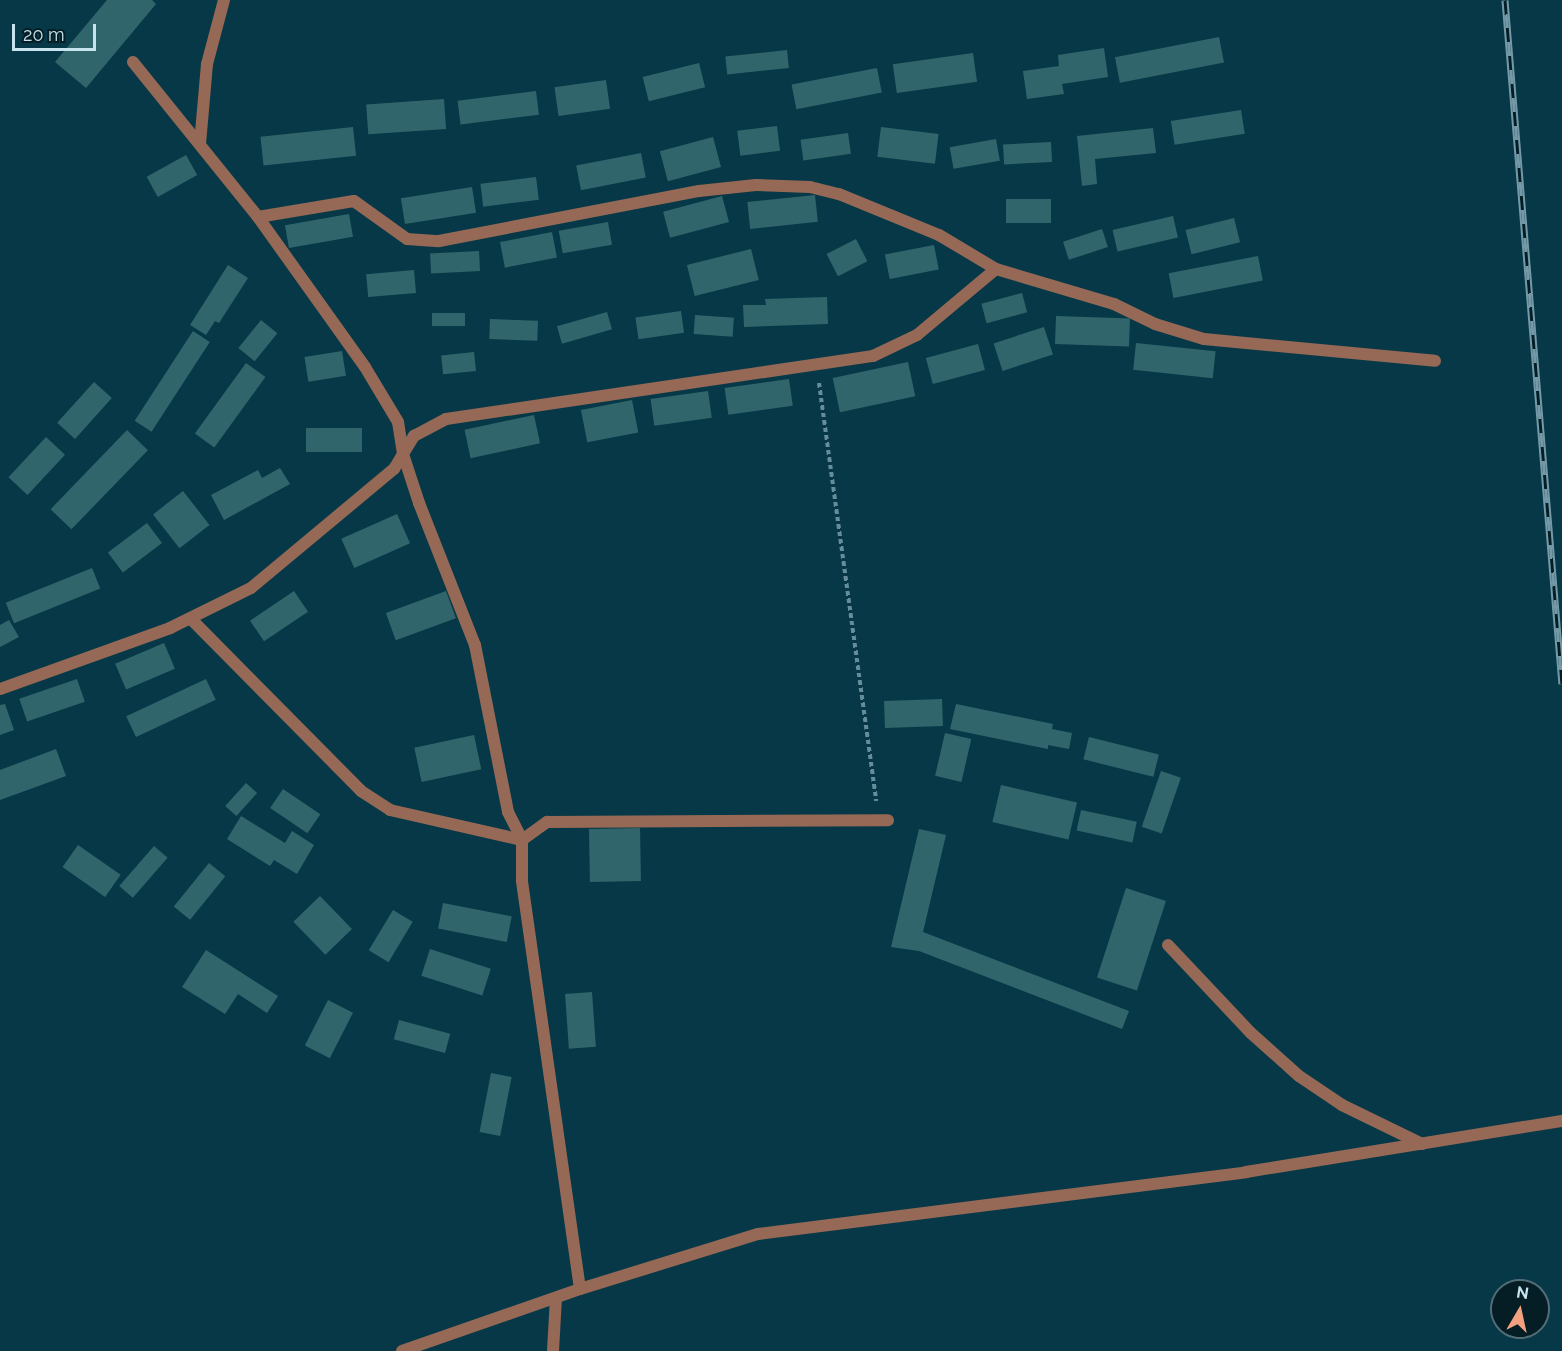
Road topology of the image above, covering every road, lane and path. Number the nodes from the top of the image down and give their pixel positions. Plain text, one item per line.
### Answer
1 (224, 0) edge
2 (133, 62) dead end
3 (200, 144) junction
4 (258, 217) junction
5 (996, 269) junction
6 (1435, 361) dead end
7 (817, 364) junction
8 (403, 454) junction
9 (191, 619) junction
10 (0, 689) edge
11 (883, 820) joint
12 (522, 840) junction
13 (1168, 945) dead end
14 (1562, 1121) edge
15 (1422, 1144) junction
16 (580, 1289) junction
17 (556, 1298) junction
18 (402, 1351) edge
19 (553, 1351) edge

1 - 3 street
2 - 3 street
3 - 4 street
4 - 5 street
4 - 8 street
5 - 6 street
5 - 7 street
7 - 8 street
7 - 11 path
8 - 9 street
8 - 12 street
9 - 10 street
9 - 12 street
11 - 12 street
12 - 16 street
13 - 15 street
14 - 15 street
15 - 16 street
16 - 17 street
17 - 18 street
17 - 19 street

